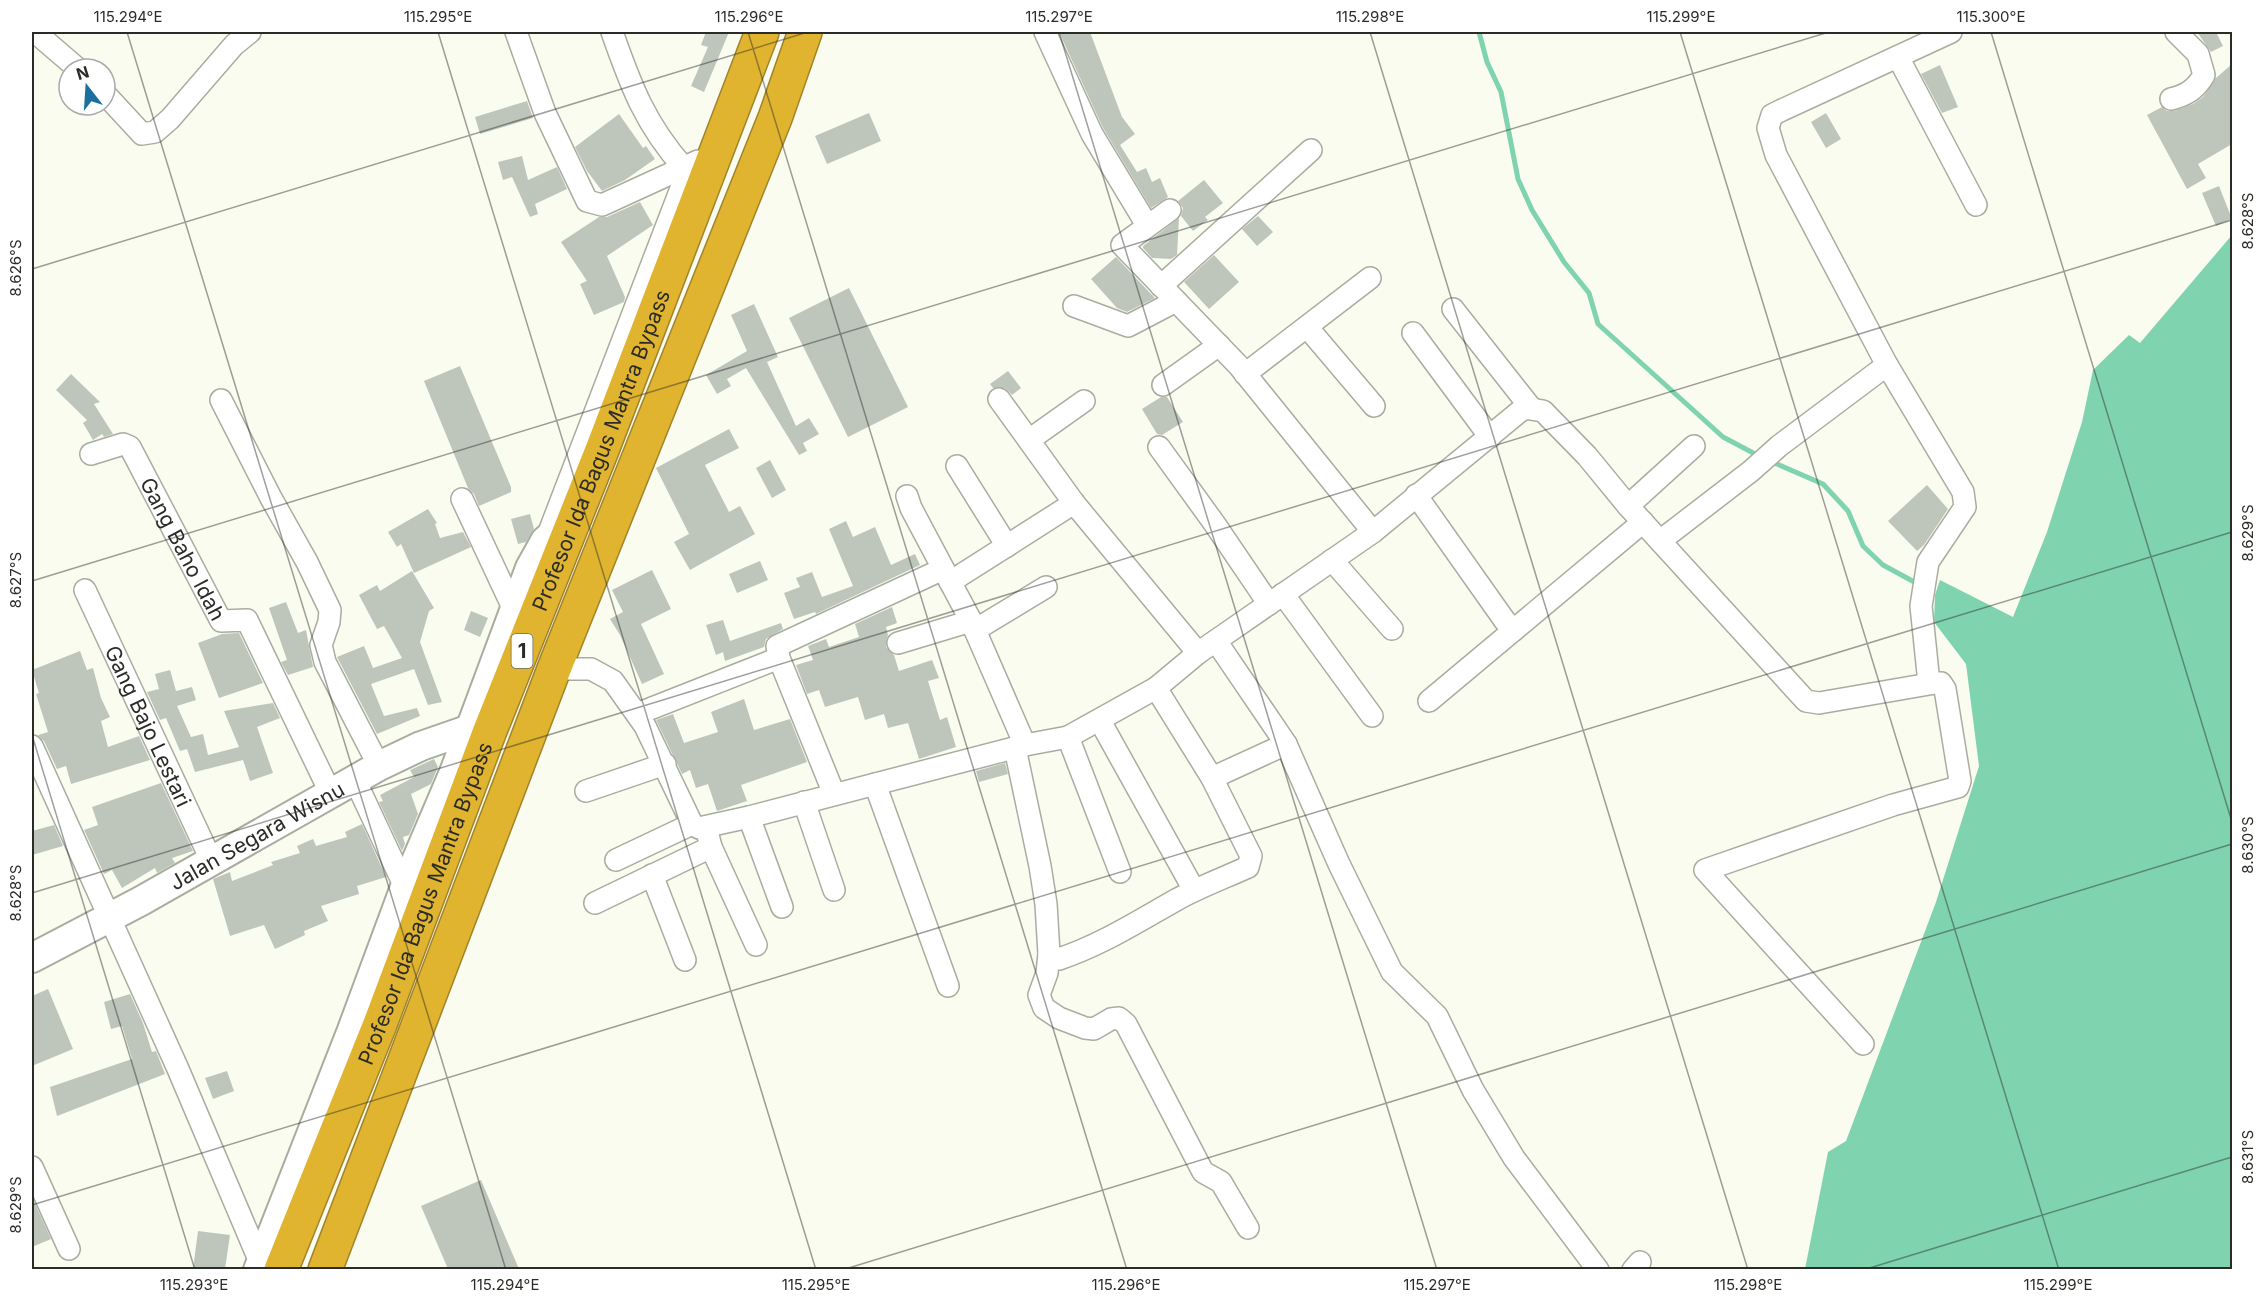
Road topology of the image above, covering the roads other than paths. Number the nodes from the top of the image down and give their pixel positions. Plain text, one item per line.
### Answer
1 (250, 32) edge
2 (516, 32) edge
3 (612, 32) edge
4 (762, 32) edge
5 (805, 32) edge
6 (1046, 32) edge
7 (1951, 32) edge
8 (2176, 32) edge
9 (39, 33) edge
10 (65, 57) edge
11 (1898, 57) junction
12 (2171, 99) dead end
13 (117, 107) edge
14 (1311, 150) dead end
15 (696, 162) junction
16 (1976, 205) dead end
17 (1170, 210) dead end
18 (1147, 225) junction
19 (1370, 278) dead end
20 (1161, 285) junction
21 (1176, 301) junction
22 (1074, 306) dead end
23 (1453, 309) dead end
24 (1306, 327) junction
25 (1413, 333) dead end
26 (1219, 345) junction
27 (1887, 365) junction
28 (1245, 374) junction
29 (1163, 385) dead end
30 (221, 399) dead end
31 (999, 399) dead end
32 (1084, 401) dead end
33 (1374, 406) dead end
34 (1531, 408) junction
35 (1490, 437) junction
36 (1029, 440) junction
37 (1694, 446) dead end
38 (1159, 447) dead end
39 (91, 454) dead end
40 (957, 466) dead end
41 (1416, 495) junction
42 (907, 496) dead end
43 (462, 499) dead end
44 (1074, 503) junction
45 (1628, 506) junction
46 (577, 514) junction
47 (1643, 522) junction
48 (1373, 532) junction
49 (545, 541) junction
50 (1660, 541) junction
51 (1006, 546) junction
52 (1332, 560) junction
53 (947, 576) junction
54 (1046, 587) dead end
55 (85, 590) dead end
56 (1276, 599) junction
57 (515, 612) junction
58 (973, 626) junction
59 (1392, 629) dead end
60 (1514, 630) junction
61 (1216, 641) junction
62 (898, 643) dead end
63 (1198, 653) junction
64 (779, 658) junction
65 (549, 683) junction
66 (1929, 684) junction
67 (509, 687) junction
68 (1156, 688) junction
69 (1429, 701) dead end
70 (637, 714) junction
71 (1372, 716) dead end
72 (1100, 721) junction
73 (479, 731) junction
74 (1068, 737) junction
75 (1286, 744) junction
76 (32, 746) edge
77 (1020, 746) junction
78 (379, 765) junction
79 (665, 765) junction
80 (1212, 778) junction
81 (355, 780) junction
82 (874, 784) junction
83 (586, 791) dead end
84 (330, 792) junction
85 (834, 794) junction
86 (804, 802) junction
87 (749, 817) junction
88 (703, 833) junction
89 (616, 860) dead end
90 (212, 862) junction
91 (1120, 872) dead end
92 (652, 875) junction
93 (405, 887) junction
94 (834, 890) dead end
95 (1194, 890) junction
96 (595, 903) dead end
97 (782, 907) dead end
98 (108, 918) junction
99 (756, 945) dead end
100 (1049, 954) junction
101 (32, 958) edge
102 (684, 960) dead end
103 (948, 986) dead end
104 (1863, 1044) dead end
105 (32, 1167) edge
106 (1248, 1228) dead end
107 (69, 1249) dead end
108 (266, 1268) edge
109 (326, 1269) edge
110 (1598, 1269) edge

1 - 13 street
2 - 15 street
3 - 15 street
4 - 15 highway, Profesor Ida Bagus Mantra Bypass / 1
5 - 65 highway, Profesor Ida Bagus Mantra Bypass / 1
6 - 18 street
7 - 11 street
8 - 12 street
9 - 10 street
11 - 16 street
11 - 27 street
14 - 20 street
15 - 46 highway, Profesor Ida Bagus Mantra Bypass / 1
15 - 49 street
17 - 18 street
18 - 20 street
19 - 24 street
20 - 21 street
21 - 22 street
21 - 26 street
23 - 34 street
24 - 28 street
24 - 33 street
25 - 35 street
26 - 28 street
26 - 29 street
27 - 50 street
27 - 66 street
28 - 48 street
30 - 78 street
31 - 36 street
32 - 36 street
34 - 35 street
34 - 45 street
35 - 41 street
36 - 44 street
37 - 45 street
38 - 56 street
39 - 84 street, Gang Baho Idah
40 - 51 street
41 - 48 street
41 - 60 street
42 - 53 street
43 - 57 street
44 - 51 street
44 - 63 street
45 - 47 street
46 - 49 street
46 - 67 highway, Profesor Ida Bagus Mantra Bypass / 1
47 - 50 street
47 - 60 street
48 - 52 street
49 - 57 street
50 - 66 street
51 - 53 street
52 - 56 street
52 - 59 street
53 - 58 street
53 - 64 street
54 - 58 street
55 - 90 street, Gang Bajo Lestari
56 - 61 street
56 - 71 street
57 - 73 street
58 - 62 street
58 - 77 street
60 - 69 street
61 - 63 street
61 - 75 street
63 - 68 street
64 - 70 street
64 - 85 street
65 - 67 highway
65 - 70 street
65 - 109 highway, Profesor Ida Bagus Mantra Bypass / 1
66 - 104 street
67 - 73 highway, Profesor Ida Bagus Mantra Bypass / 1
68 - 72 street
68 - 80 street
70 - 79 street
72 - 74 street
72 - 95 street
73 - 78 street, Jalan Segara Wisnu
73 - 93 street
73 - 108 highway, Profesor Ida Bagus Mantra Bypass / 1
74 - 77 street
74 - 91 street
75 - 80 street
75 - 110 street
76 - 98 street
77 - 82 street
77 - 100 street
78 - 81 street, Jalan Segara Wisnu
79 - 83 street
79 - 88 street
80 - 95 street
81 - 84 street, Jalan Segara Wisnu
81 - 93 street
82 - 85 street
82 - 103 street
84 - 90 street, Jalan Segara Wisnu
85 - 86 street
86 - 87 street
86 - 94 street
87 - 88 street
87 - 97 street
88 - 89 street
88 - 92 street
88 - 99 street
90 - 98 street, Jalan Segara Wisnu
92 - 96 street
92 - 102 street
93 - 108 street
95 - 100 street
98 - 101 street, Jalan Segara Wisnu
98 - 108 street
100 - 106 street
105 - 107 street

